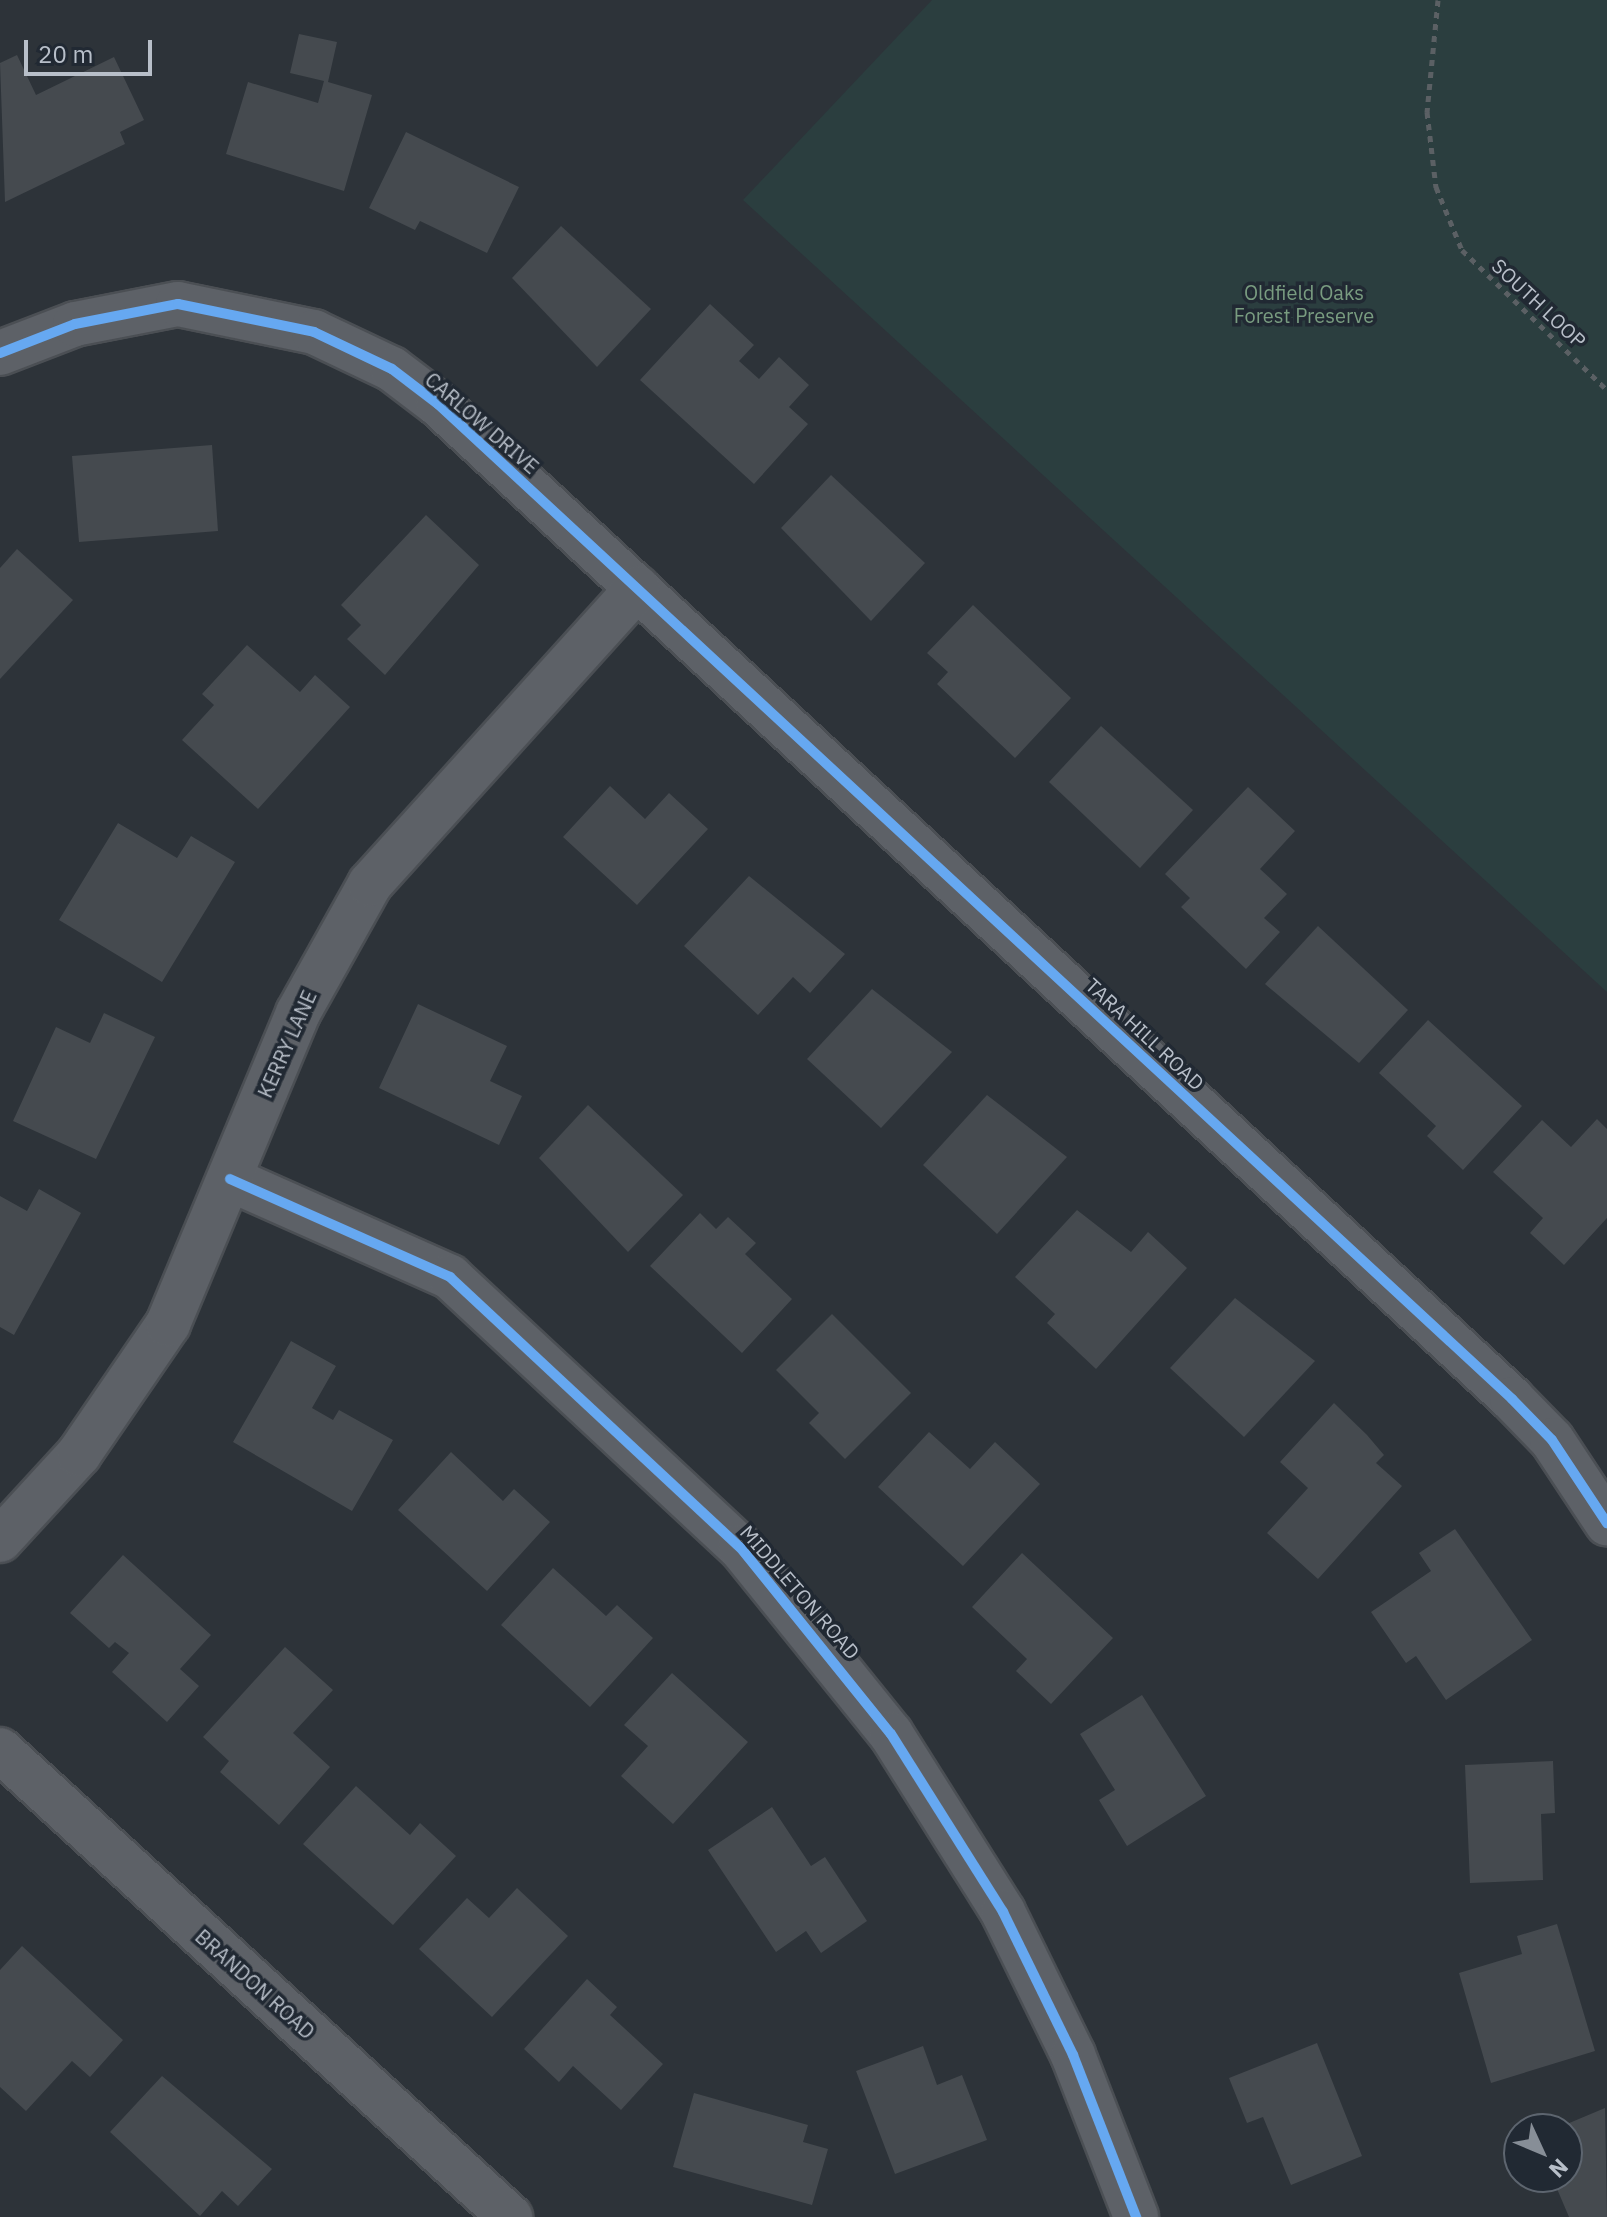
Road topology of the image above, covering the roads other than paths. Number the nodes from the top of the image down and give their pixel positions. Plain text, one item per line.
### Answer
1 (0, 353) edge
2 (637, 588) junction
3 (230, 1179) junction
4 (1607, 1523) edge
5 (0, 1540) edge
6 (0, 1750) edge
7 (510, 2217) edge
8 (1136, 2217) edge

1 - 2 street, CARLOW DRIVE
2 - 3 street, KERRY LANE
2 - 4 street, TARA HILL ROAD
3 - 5 street, KERRY LANE
3 - 8 street, MIDDLETON ROAD
6 - 7 street, BRANDON ROAD

